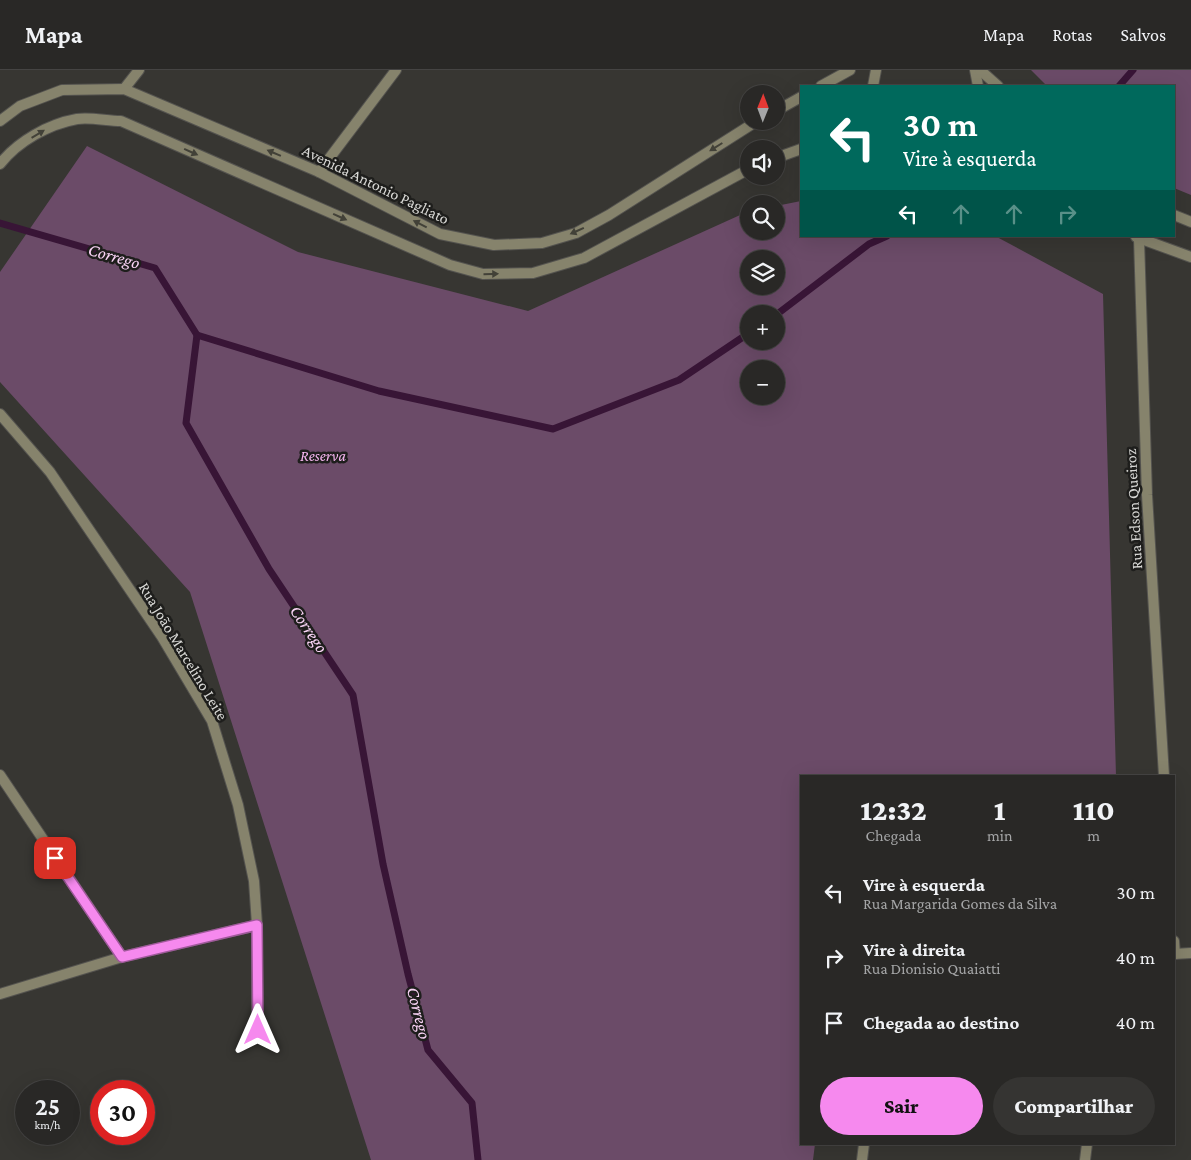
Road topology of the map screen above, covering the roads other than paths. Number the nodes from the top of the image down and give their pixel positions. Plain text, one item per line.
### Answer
1 (139, 70) edge
2 (396, 70) edge
3 (850, 70) edge
4 (876, 70) edge
5 (975, 70) edge
6 (980, 70) edge
7 (823, 85) edge
8 (873, 85) edge
9 (978, 85) edge
10 (997, 85) edge
11 (124, 88) junction
12 (800, 98) edge
13 (785, 106) edge
14 (0, 121) edge
15 (743, 130) edge
16 (800, 149) edge
17 (785, 155) edge
18 (0, 164) edge
19 (319, 172) junction
20 (740, 173) edge
21 (1175, 215) edge
22 (1191, 222) edge
23 (1137, 238) edge
24 (1191, 257) edge
25 (0, 414) edge
26 (1164, 775) edge
27 (0, 776) edge
28 (257, 925) junction
29 (1191, 953) edge
30 (1175, 954) edge
31 (122, 957) junction
32 (0, 994) edge
33 (258, 1030) dead end
34 (864, 1145) edge
35 (1087, 1145) edge
36 (862, 1160) edge
37 (1085, 1160) edge

1 - 11 street
2 - 19 street
3 - 7 street
4 - 8 street
5 - 9 street
6 - 10 street
11 - 14 street, Avenida Antonio Pagliato
19 -> 11 street, Avenida Antonio Pagliato
12 - 13 street
15 -> 19 street, Avenida Antonio Pagliato
16 - 17 street
18 -> 20 street
21 - 22 street
23 - 24 street
23 - 26 street, Rua Edson Queiroz
25 - 28 street, Rua João Marcelino Leite
27 - 31 street
28 - 31 street
28 - 33 street, Rua João Marcelino Leite
29 - 30 street
31 - 32 street
34 - 36 street
35 - 37 street

